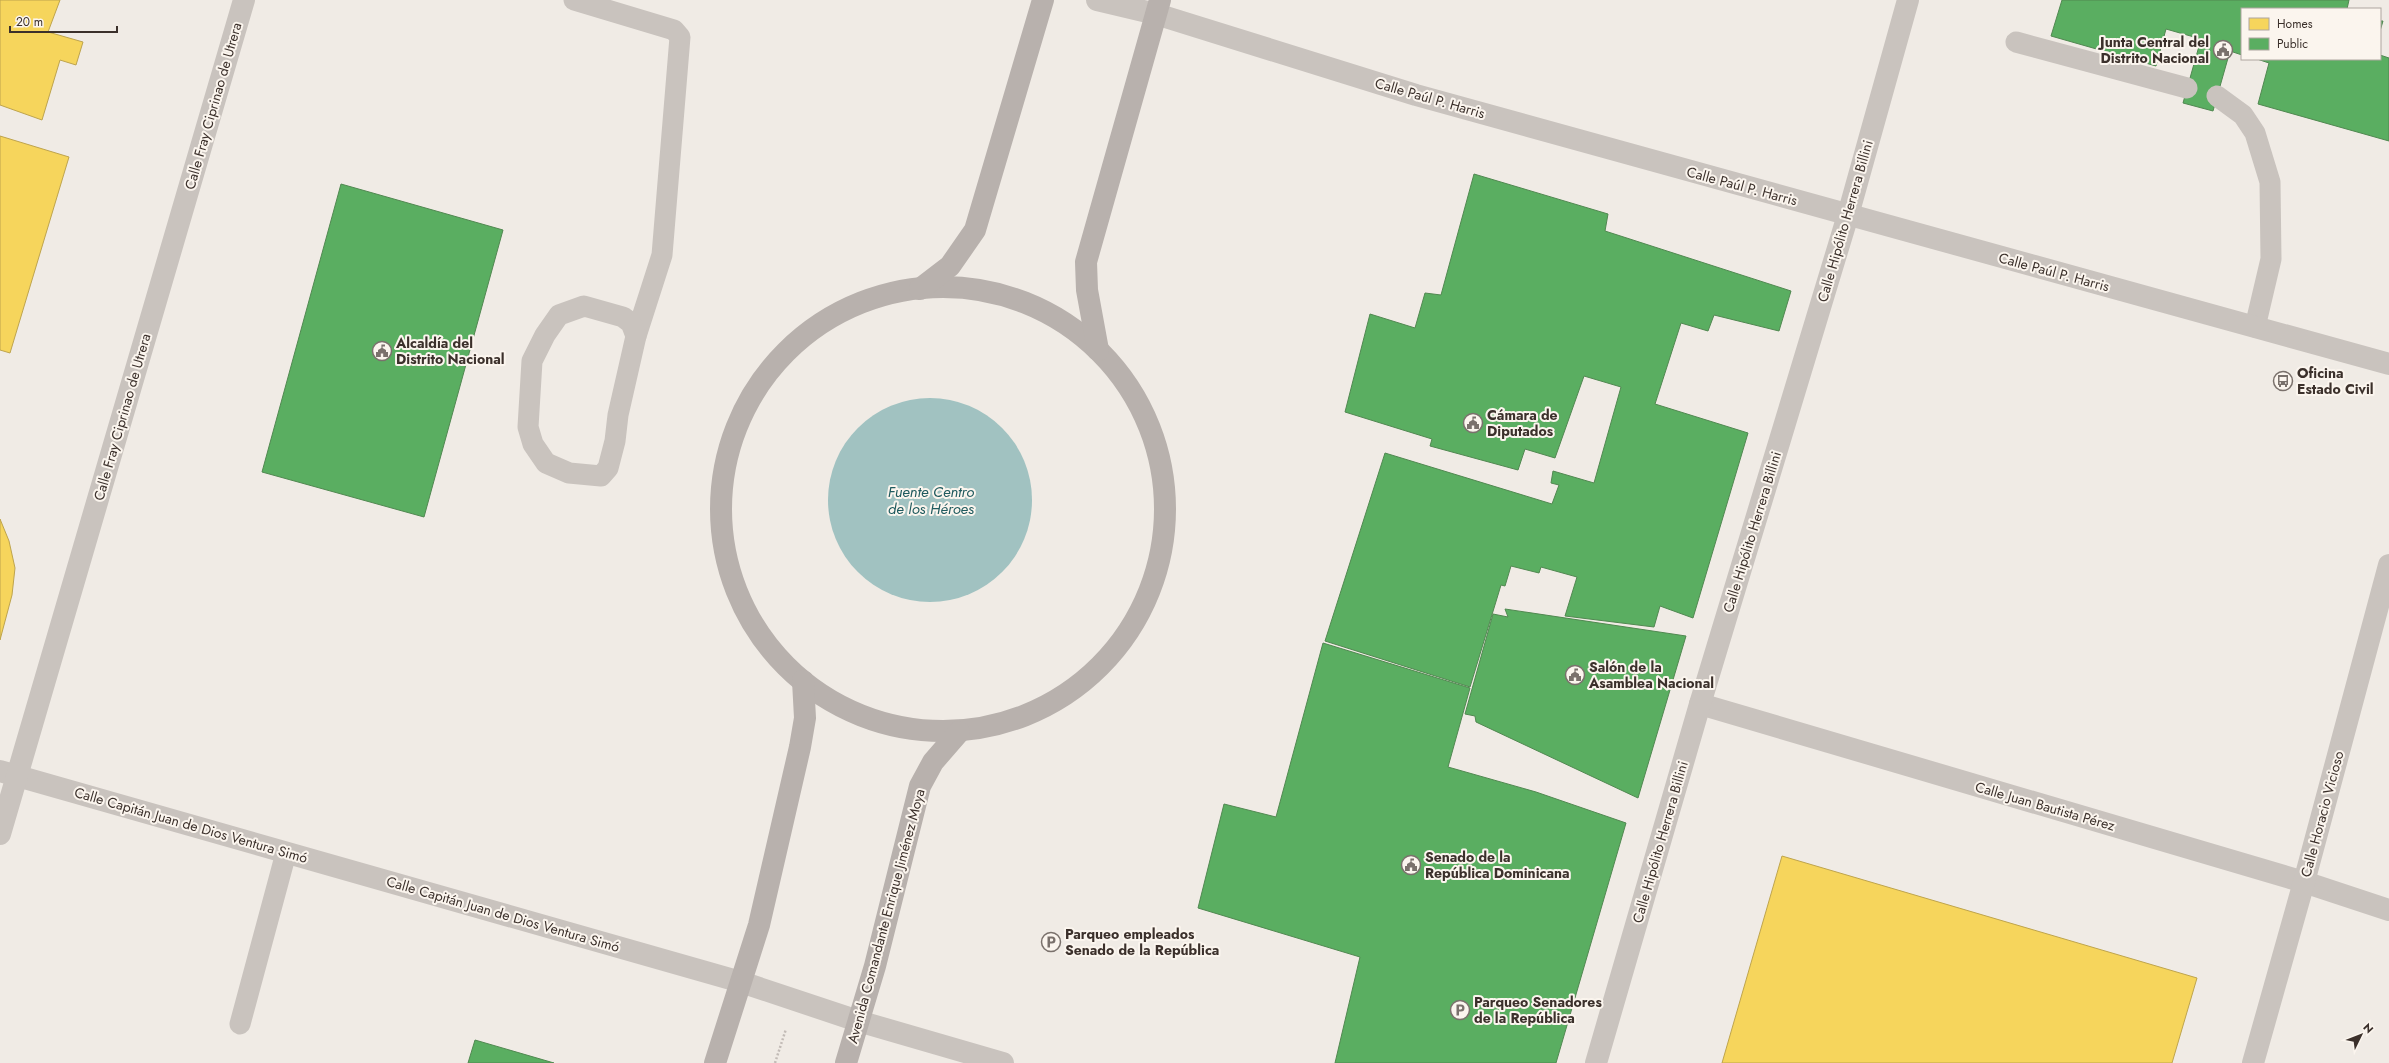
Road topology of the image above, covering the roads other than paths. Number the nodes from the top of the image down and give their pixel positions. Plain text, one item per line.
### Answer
1 (244, 0) edge
2 (574, 0) edge
3 (1043, 0) edge
4 (1097, 0) edge
5 (1908, 0) edge
6 (1158, 7) edge
7 (2016, 42) dead end
8 (2187, 88) dead end
9 (2217, 96) dead end
10 (1848, 215) junction
11 (920, 289) junction
12 (2255, 327) junction
13 (636, 336) junction
14 (1098, 350) junction
15 (2389, 364) edge
16 (2389, 565) edge
17 (803, 681) junction
18 (1700, 704) junction
19 (959, 732) junction
20 (8, 773) edge
21 (0, 834) edge
22 (286, 853) junction
23 (2304, 882) junction
24 (2389, 910) edge
25 (741, 982) junction
26 (858, 1021) junction
27 (240, 1024) dead end
28 (715, 1063) edge
29 (846, 1063) edge
30 (1003, 1063) edge
31 (1596, 1063) edge
32 (2253, 1063) edge

1 - 20 street, Calle Fray Ciprinao de Utrera
2 - 13 lane
3 - 11 main road
4 - 6 street, Calle Paúl P. Harris
5 - 10 street, Calle Hipólito Herrera Billini
6 - 10 street, Calle Paúl P. Harris
6 - 14 main road
7 - 8 lane
9 - 12 lane
10 - 12 street, Calle Paúl P. Harris
10 - 18 street, Calle Hipólito Herrera Billini
11 - 14 main road
11 - 17 main road
12 - 15 street, Calle Paúl P. Harris
13 - 13 lane
14 - 19 main road
16 - 23 street, Calle Horacio Vicioso
17 - 19 main road
17 - 25 main road
18 - 23 street, Calle Juan Bautista Pérez
18 - 31 street, Calle Hipólito Herrera Billini
19 - 26 main road, Avenida Comandante Enrique Jiménez Moya
20 - 21 street, Calle Fray Ciprinao de Utrera
20 - 22 street, Calle Capitán Juan de Dios Ventura Simó
22 - 25 street, Calle Capitán Juan de Dios Ventura Simó
22 - 27 lane
23 - 24 street, Calle Juan Bautista Pérez
23 - 32 street, Calle Horacio Vicioso
25 - 26 street, Calle Capitán Juan de Dios Ventura Simó
25 - 28 main road
26 - 29 main road, Avenida Comandante Enrique Jiménez Moya
26 - 30 street, Calle Capitán Juan de Dios Ventura Simó

